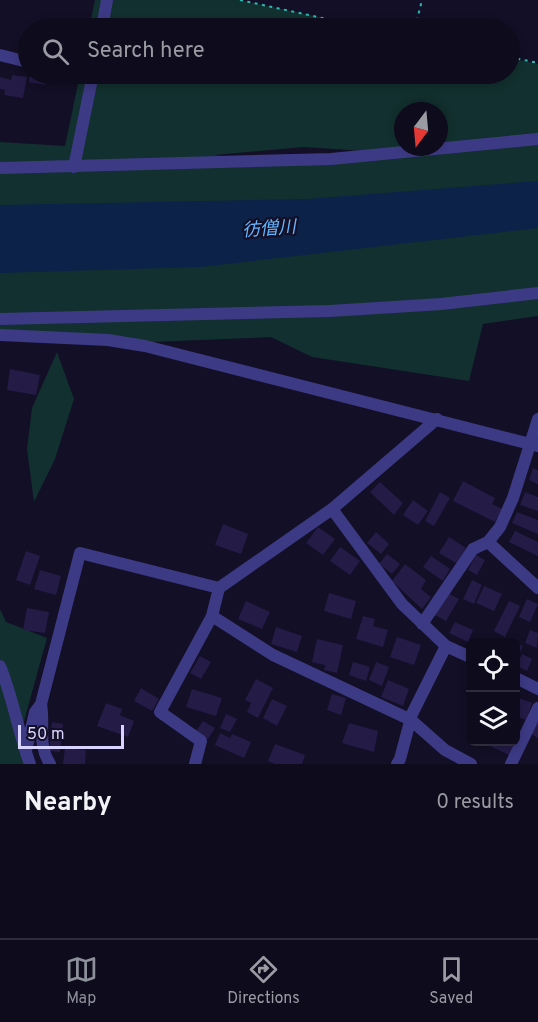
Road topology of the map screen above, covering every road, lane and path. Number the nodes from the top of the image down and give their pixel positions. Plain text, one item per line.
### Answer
1 (107, 0) edge
2 (240, 0) edge
3 (422, 0) edge
4 (104, 18) edge
5 (322, 18) edge
6 (418, 18) edge
7 (0, 56) edge
8 (520, 59) edge
9 (18, 60) edge
10 (538, 63) edge
11 (91, 84) edge
12 (538, 139) edge
13 (74, 166) junction
14 (0, 168) edge
15 (538, 293) edge
16 (0, 319) edge
17 (0, 335) edge
18 (437, 419) junction
19 (538, 419) edge
20 (535, 445) edge
21 (332, 509) junction
22 (488, 542) junction
23 (219, 588) junction
24 (538, 588) edge
25 (212, 616) junction
26 (422, 624) junction
27 (446, 646) junction
28 (466, 655) edge
29 (0, 666) edge
30 (520, 680) edge
31 (538, 689) edge
32 (41, 704) junction
33 (538, 708) edge
34 (411, 720) junction
35 (28, 758) edge
36 (50, 764) edge
37 (195, 764) edge
38 (397, 764) edge
39 (471, 764) edge
40 (512, 764) edge

1 - 4 street
2 - 5 path
3 - 6 path
7 - 9 street
8 - 10 path
11 - 13 street
12 - 13 street
13 - 14 street
15 - 16 street
17 - 18 street
18 - 20 street
18 - 21 street
19 - 20 street
20 - 22 street
21 - 23 street
21 - 26 street
22 - 24 street
22 - 26 street
23 - 25 street
23 - 32 street
25 - 34 street
25 - 37 street
26 - 27 street
27 - 28 street
27 - 34 street
29 - 35 street
30 - 31 street
32 - 35 street
32 - 36 street
33 - 40 street
34 - 38 street
34 - 39 street

